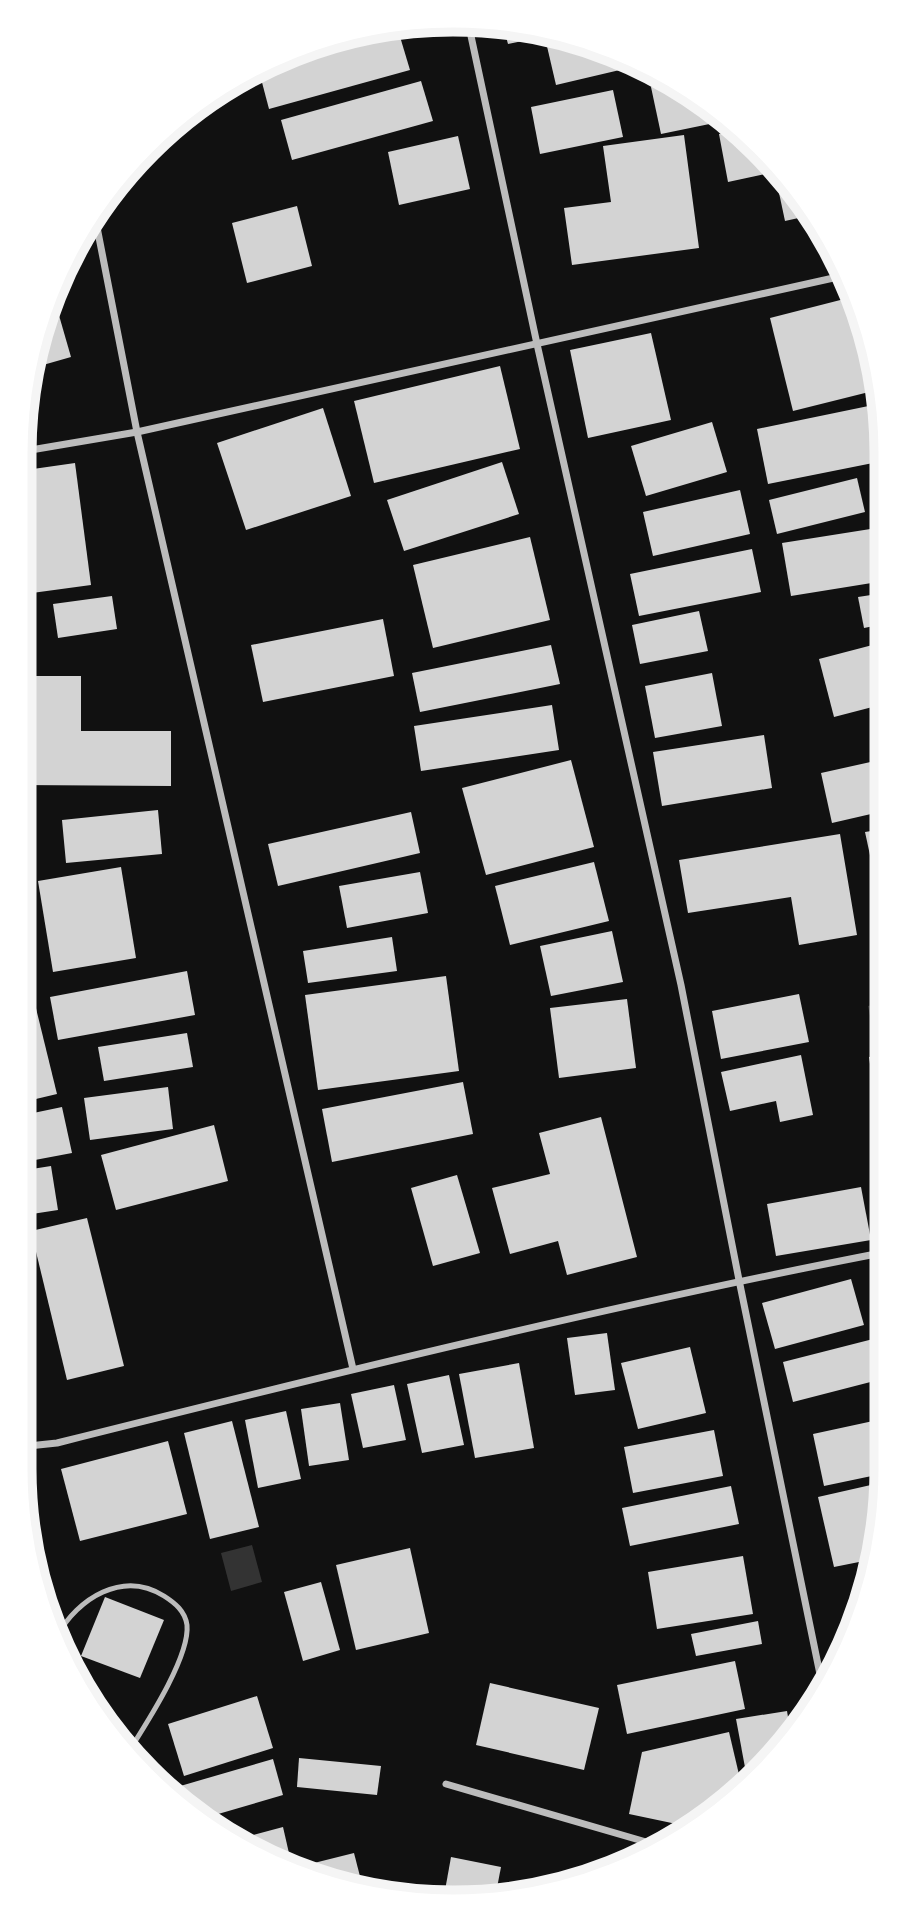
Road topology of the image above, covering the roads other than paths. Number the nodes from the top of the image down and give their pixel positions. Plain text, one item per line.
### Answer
1 (470, 32) edge
2 (97, 228) edge
3 (836, 278) edge
4 (537, 344) junction
5 (137, 432) junction
6 (32, 450) edge
7 (874, 1254) edge
8 (739, 1280) junction
9 (353, 1369) junction
10 (32, 1446) edge
11 (63, 1626) edge
12 (820, 1675) edge
13 (134, 1743) edge
14 (446, 1784) dead end
15 (647, 1842) edge

1 - 4 street
2 - 5 street
3 - 4 street
4 - 5 street
4 - 8 street
5 - 6 street
5 - 9 street
7 - 8 street
8 - 9 street
8 - 12 street
9 - 10 street
11 - 13 lane
14 - 15 street

